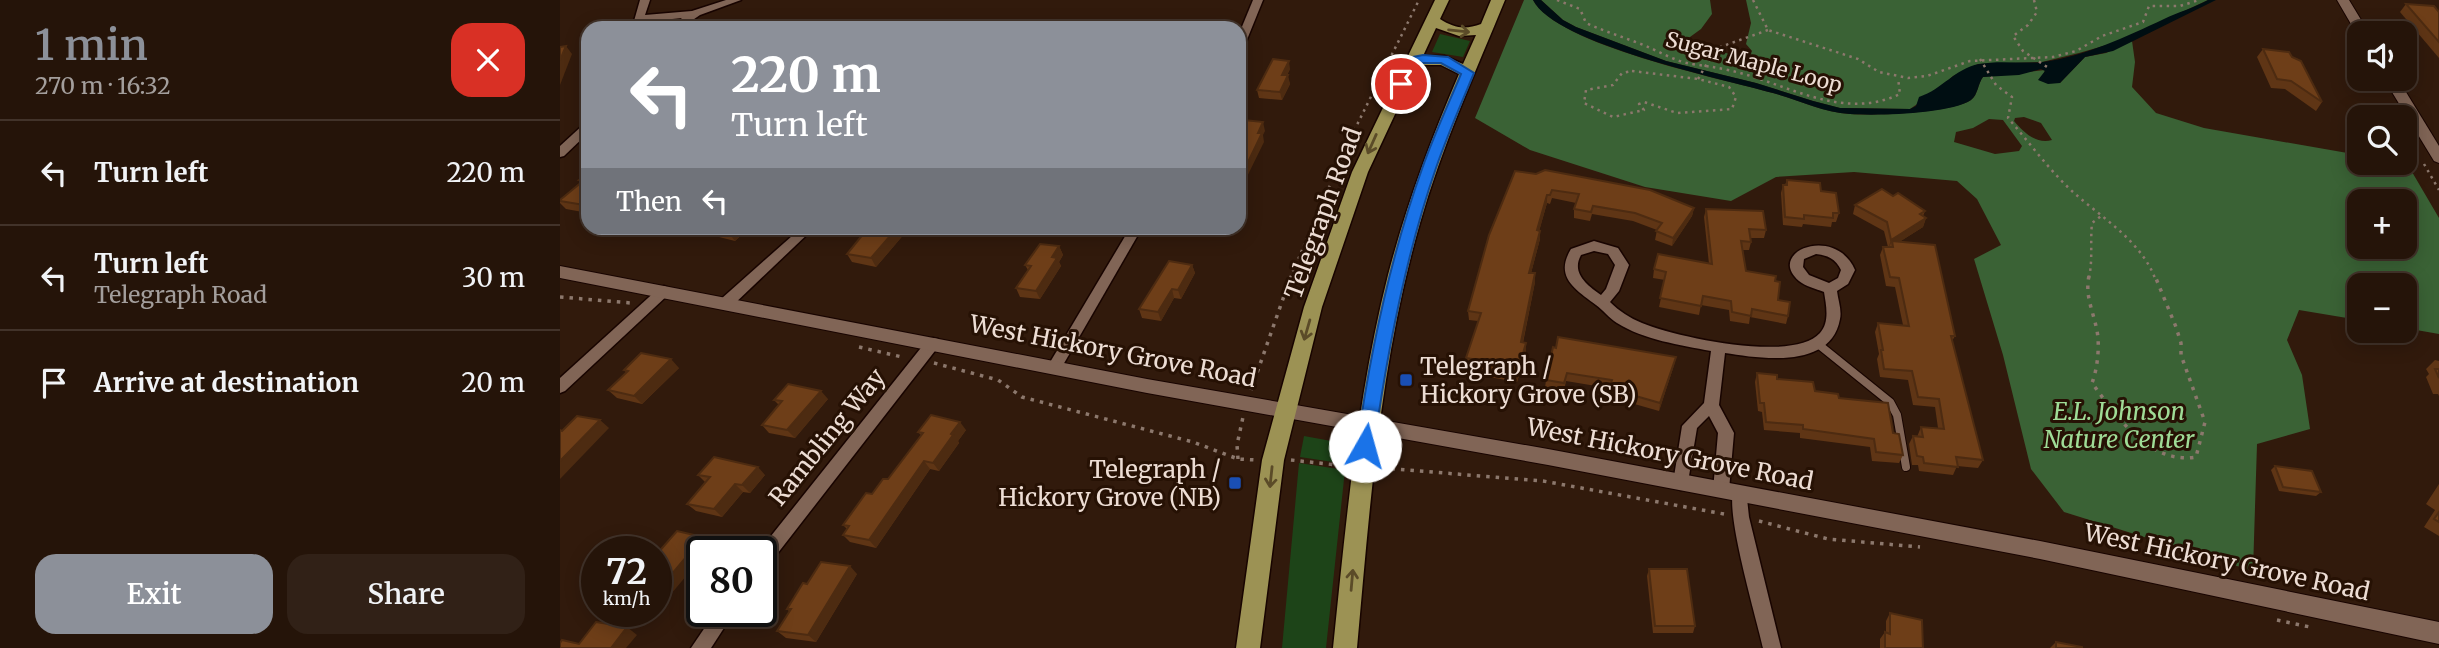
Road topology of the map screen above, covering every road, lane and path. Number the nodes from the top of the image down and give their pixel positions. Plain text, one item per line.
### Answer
1 (645, 0) edge
2 (736, 0) edge
3 (1258, 0) edge
4 (1419, 0) edge
5 (1442, 0) edge
6 (1499, 0) edge
7 (1557, 0) edge
8 (1753, 0) edge
9 (2034, 0) edge
10 (2199, 0) edge
11 (2343, 0) edge
12 (2162, 2) edge
13 (696, 13) junction
14 (1432, 20) junction
15 (638, 21) edge
16 (649, 21) edge
17 (684, 21) edge
18 (2356, 21) edge
19 (1487, 27) junction
20 (1246, 30) edge
21 (1768, 30) junction
22 (2033, 56) junction
23 (1412, 61) junction
24 (1981, 61) junction
25 (1706, 65) junction
26 (2050, 69) dead end
27 (1468, 73) junction
28 (1899, 78) junction
29 (1698, 79) junction
30 (2397, 91) edge
31 (581, 134) edge
32 (560, 153) edge
33 (2439, 158) edge
34 (2101, 216) junction
35 (800, 235) edge
36 (1132, 235) edge
37 (560, 272) edge
38 (1830, 289) dead end
39 (664, 292) junction
40 (560, 297) edge
41 (1602, 302) dead end
42 (632, 303) dead end
43 (726, 303) junction
44 (933, 343) junction
45 (1818, 344) junction
46 (1719, 347) junction
47 (937, 364) dead end
48 (1054, 368) junction
49 (1256, 374) dead end
50 (560, 387) edge
51 (1711, 405) junction
52 (1284, 411) junction
53 (1368, 425) junction
54 (1239, 427) dead end
55 (1238, 459) junction
56 (1300, 460) dead end
57 (1248, 461) dead end
58 (1347, 466) dead end
59 (1906, 467) dead end
60 (1422, 470) dead end
61 (1681, 483) junction
62 (1731, 492) junction
63 (1719, 513) dead end
64 (1764, 522) dead end
65 (777, 542) edge
66 (1921, 547) dead end
67 (2266, 617) dead end
68 (715, 627) edge
69 (2319, 628) dead end
70 (2439, 633) edge
71 (700, 648) edge
72 (1248, 648) edge
73 (1345, 648) edge
74 (1772, 648) edge

1 - 15 street
2 - 13 street
3 - 20 street
4 - 49 path
5 - 14 highway, Telegraph Road
6 - 19 highway
7 - 25 path, Sugar Maple Loop
8 - 21 path
9 - 22 path
10 - 12 path
11 - 18 street
12 - 22 path
13 - 16 street
13 - 17 street
14 -> 19 highway
14 - 23 highway, Telegraph Road
19 - 27 highway
21 - 25 path
21 - 28 path
22 - 24 path
22 - 26 path
23 - 27 highway
23 -> 52 highway, Telegraph Road
24 - 28 path
24 - 34 path
25 - 28 path, Sugar Maple Loop
25 - 29 path
27 - 53 highway
29 - 29 path
30 - 33 street
31 - 32 street
34 - 34 path
35 - 43 street
36 - 48 street
37 - 39 street, West Hickory Grove Road
38 - 45 street
39 - 43 street, West Hickory Grove Road
39 - 50 street
40 - 42 path
41 - 46 street
43 - 44 street, West Hickory Grove Road
44 - 48 street, West Hickory Grove Road
44 - 65 street, Rambling Way
45 - 46 street
45 - 59 lane
46 - 51 street
47 - 55 path
48 - 52 street, West Hickory Grove Road
51 - 61 street
51 - 62 street
52 - 53 street, West Hickory Grove Road
52 -> 72 highway, Telegraph Road
53 - 61 street, West Hickory Grove Road
73 -> 53 highway
54 - 55 path
55 - 57 path
56 - 58 path
60 - 63 path
61 - 62 street, West Hickory Grove Road
62 - 70 street, West Hickory Grove Road
62 - 74 street
64 - 66 path
67 - 69 path
68 - 71 street

